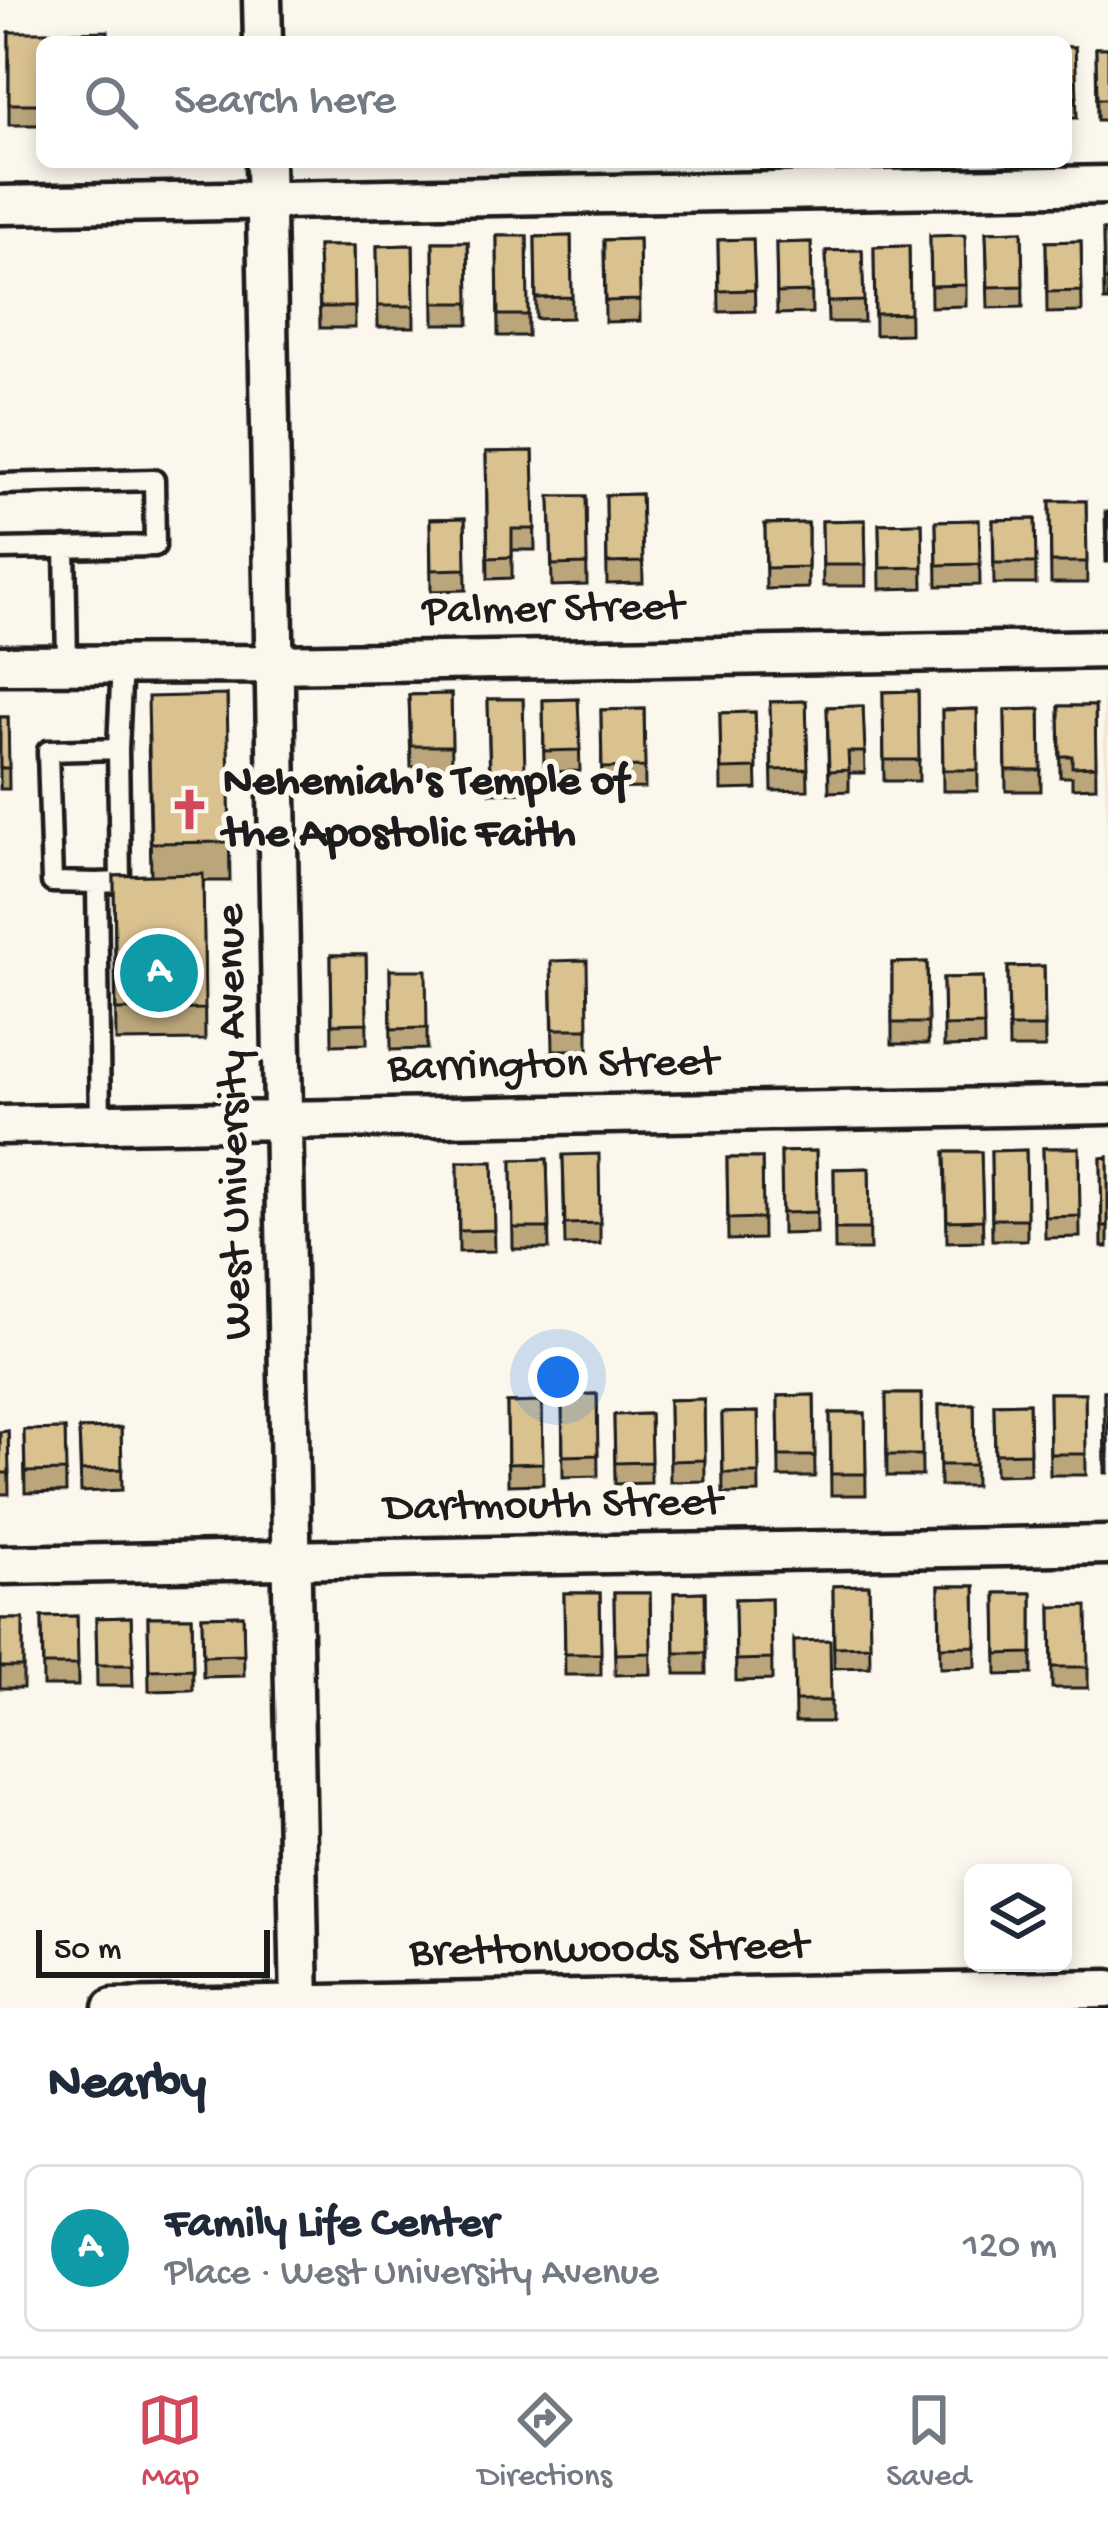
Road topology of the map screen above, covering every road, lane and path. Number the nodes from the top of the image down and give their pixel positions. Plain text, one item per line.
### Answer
1 (262, 0) edge
2 (263, 36) edge
3 (266, 168) edge
4 (1108, 184) edge
5 (266, 200) junction
6 (0, 205) edge
7 (0, 484) edge
8 (65, 548) junction
9 (0, 549) edge
10 (1108, 649) edge
11 (122, 662) junction
12 (67, 663) junction
13 (275, 664) junction
14 (0, 665) edge
15 (118, 749) junction
16 (97, 883) junction
17 (1108, 1106) edge
18 (283, 1120) junction
19 (100, 1123) junction
20 (0, 1125) edge
21 (1108, 1545) edge
22 (292, 1560) junction
23 (0, 1565) edge
24 (1108, 1989) edge
25 (300, 2006) edge
26 (112, 2008) edge

1 - 2 street
3 - 5 street, West University Avenue
4 - 5 street
5 - 6 street
5 - 13 street, West University Avenue
7 - 8 lane
8 - 9 lane
8 - 12 lane
10 - 13 street, Palmer Street
11 - 12 street, Palmer Street
11 - 13 street, Palmer Street
11 - 15 lane
12 - 14 street, Palmer Street
13 - 18 street, West University Avenue
15 - 16 lane
15 - 16 lane
16 - 19 lane
17 - 18 street, Barrington Street
18 - 19 street, Barrington Street
18 - 22 street, West University Avenue
19 - 20 street, Barrington Street
21 - 22 street, Dartmouth Street
22 - 23 street, Dartmouth Street
22 - 25 street, West University Avenue
24 - 25 street, Brettonwoods Street
25 - 26 street, Brettonwoods Street

